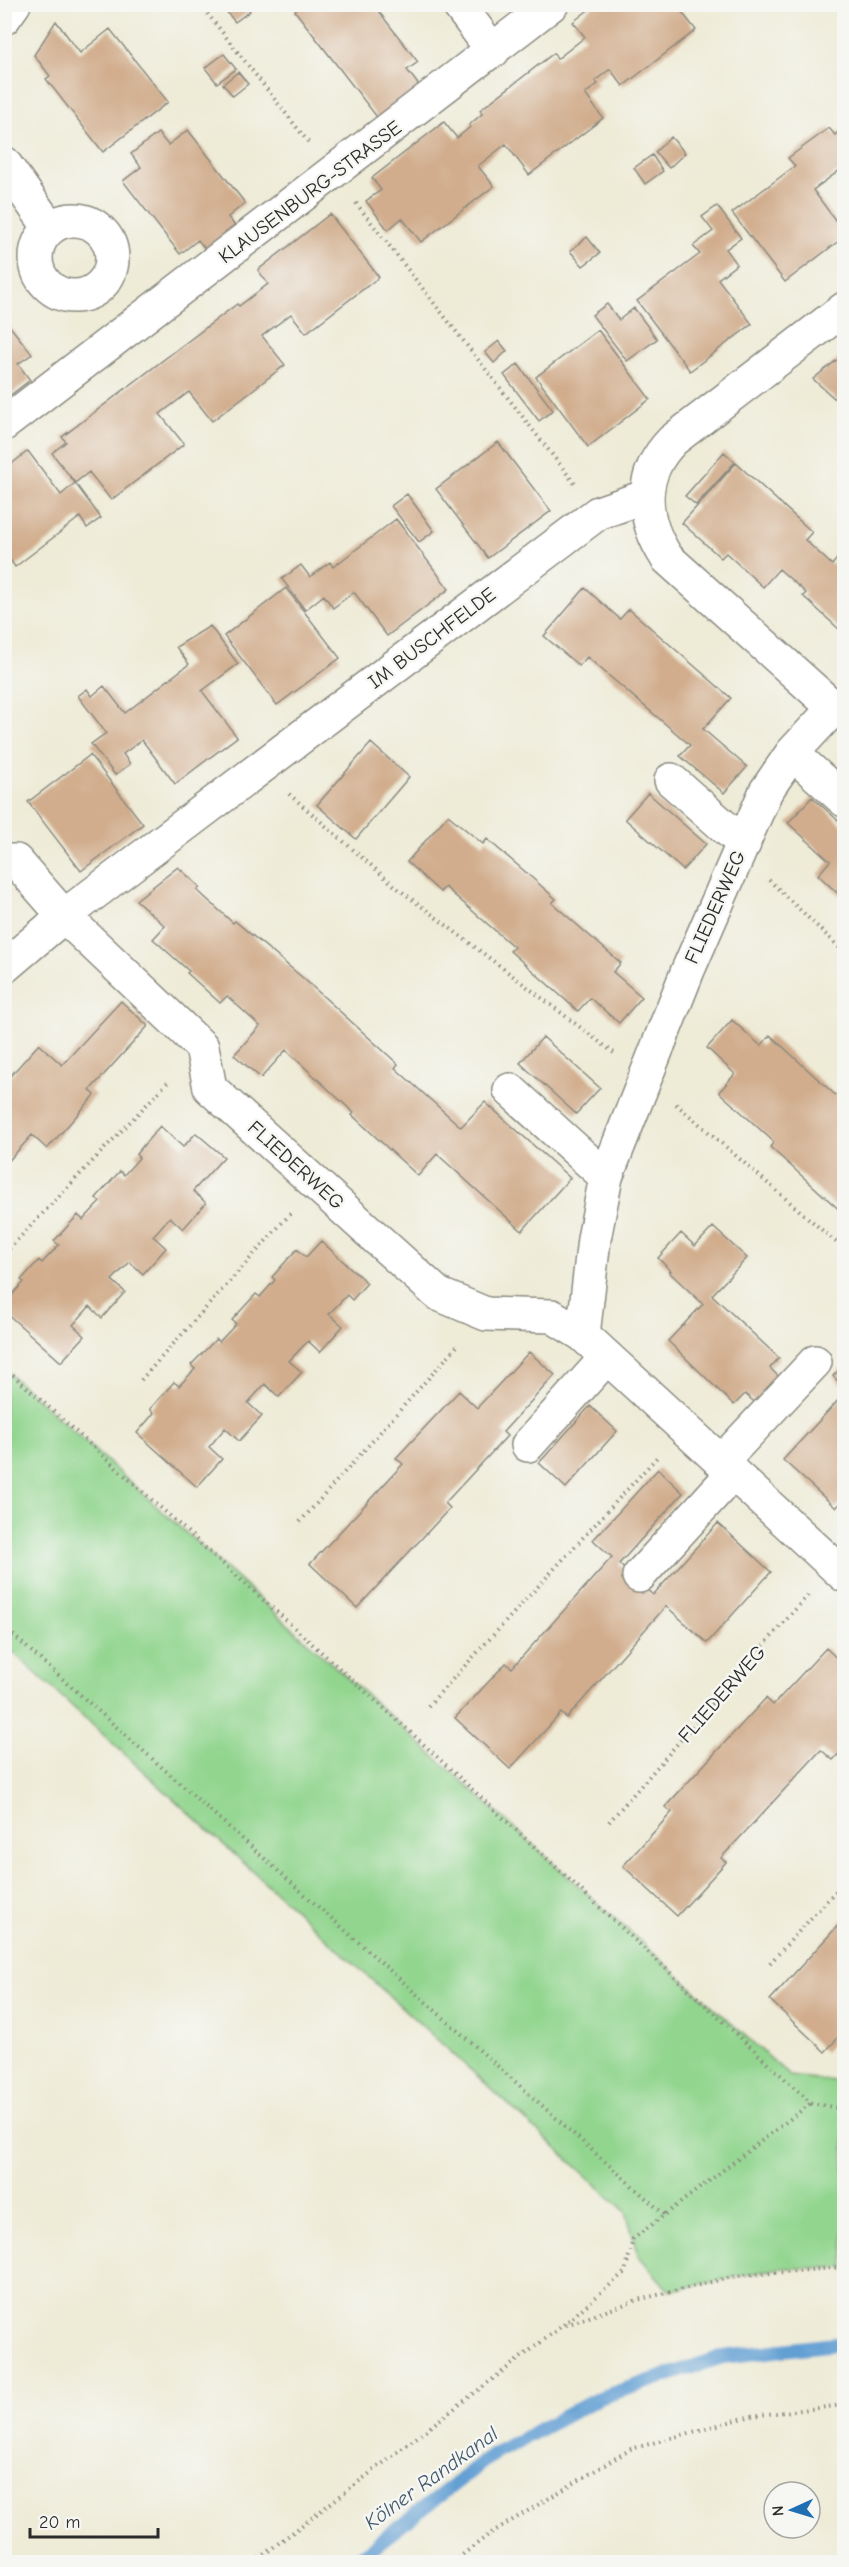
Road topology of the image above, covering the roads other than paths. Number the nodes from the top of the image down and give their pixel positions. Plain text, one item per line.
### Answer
1 (14, 4) edge
2 (458, 4) edge
3 (552, 4) edge
4 (4, 18) edge
5 (494, 51) junction
6 (4, 163) edge
7 (50, 228) junction
8 (94, 292) junction
9 (844, 309) edge
10 (126, 332) junction
11 (4, 424) edge
12 (647, 496) junction
13 (839, 705) edge
14 (792, 753) junction
15 (671, 780) dead end
16 (844, 800) edge
17 (742, 848) junction
18 (4, 861) edge
19 (64, 916) junction
20 (4, 967) edge
21 (510, 1090) dead end
22 (606, 1177) junction
23 (583, 1335) junction
24 (607, 1358) junction
25 (815, 1362) dead end
26 (528, 1445) dead end
27 (727, 1467) junction
28 (837, 1558) edge
29 (639, 1576) dead end

1 - 4 street
2 - 5 street
3 - 5 street, KLAUSENBURG-STRASSE
5 - 10 street, KLAUSENBURG-STRASSE
6 - 7 street
7 - 8 street
7 - 8 street
8 - 10 street
9 - 12 street
10 - 11 street, KLAUSENBURG-STRASSE
12 - 13 street, FLIEDERWEG
12 - 19 street, IM BUSCHFELDE
13 - 14 street, FLIEDERWEG
14 - 16 street
14 - 17 street, FLIEDERWEG
15 - 17 street
17 - 22 street, FLIEDERWEG
18 - 19 street
19 - 20 street, IM BUSCHFELDE
19 - 23 street, FLIEDERWEG
21 - 22 street
22 - 23 street, FLIEDERWEG
23 - 24 street, FLIEDERWEG
24 - 26 street
24 - 27 street, FLIEDERWEG
25 - 27 street
27 - 28 street, FLIEDERWEG
27 - 29 street

